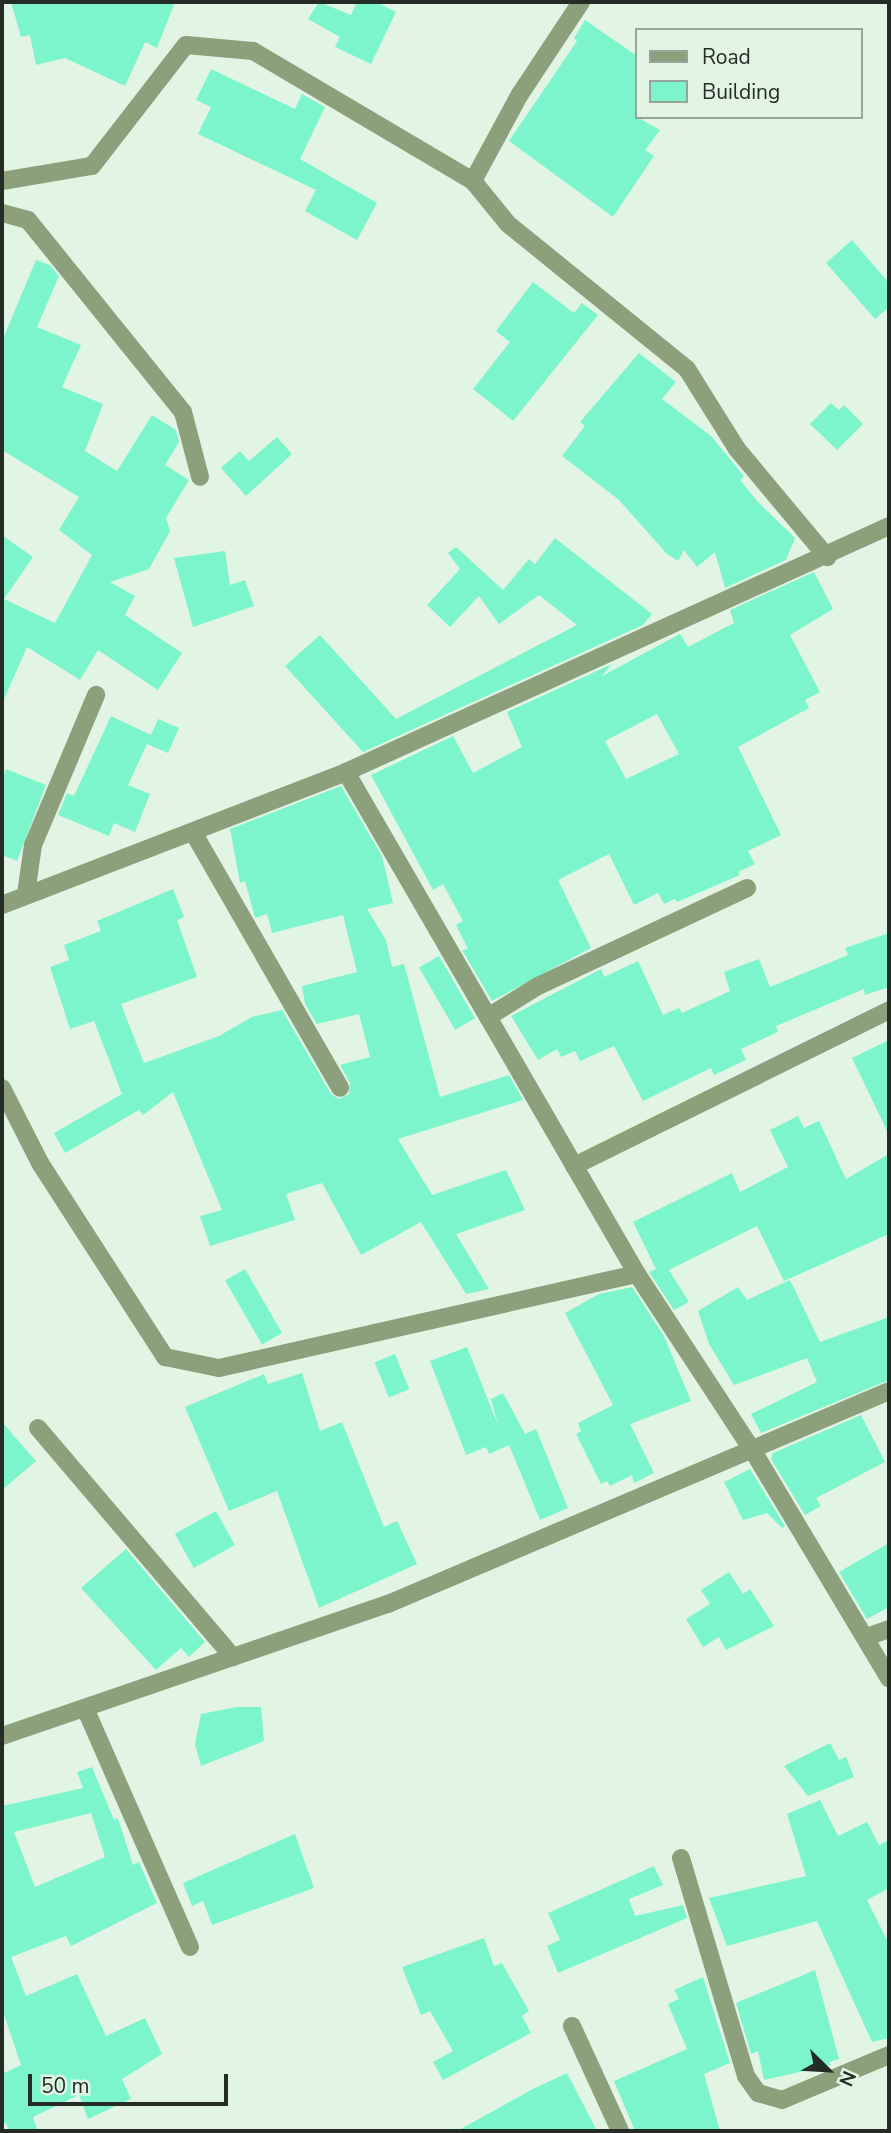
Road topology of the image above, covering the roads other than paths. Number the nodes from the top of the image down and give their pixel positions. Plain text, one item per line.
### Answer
1 (581, 2) edge
2 (2, 181) edge
3 (472, 181) junction
4 (2, 213) edge
5 (200, 477) dead end
6 (889, 526) edge
7 (827, 557) junction
8 (96, 695) dead end
9 (346, 772) junction
10 (193, 832) junction
11 (747, 888) dead end
12 (26, 894) junction
13 (2, 905) edge
14 (889, 1010) edge
15 (488, 1017) junction
16 (2, 1088) edge
17 (340, 1088) dead end
18 (574, 1166) junction
19 (636, 1274) junction
20 (889, 1391) edge
21 (38, 1428) dead end
22 (753, 1451) junction
23 (889, 1629) edge
24 (867, 1637) junction
25 (233, 1657) junction
26 (889, 1678) edge
27 (85, 1708) junction
28 (2, 1736) edge
29 (681, 1858) dead end
30 (190, 1947) dead end
31 (572, 2026) dead end
32 (889, 2055) edge
33 (620, 2131) edge

1 - 3 street
2 - 3 street
3 - 7 street
4 - 5 street
6 - 7 street
7 - 9 street
8 - 12 street
9 - 10 street
9 - 15 street
10 - 12 street
10 - 17 street
11 - 15 street
12 - 13 street
14 - 18 street
15 - 18 street
16 - 19 street
18 - 19 street
19 - 22 street
20 - 22 street
21 - 25 street
22 - 24 street
22 - 25 street
23 - 24 street
24 - 26 street
25 - 27 street
27 - 28 street
27 - 30 street
29 - 32 street
31 - 33 street

